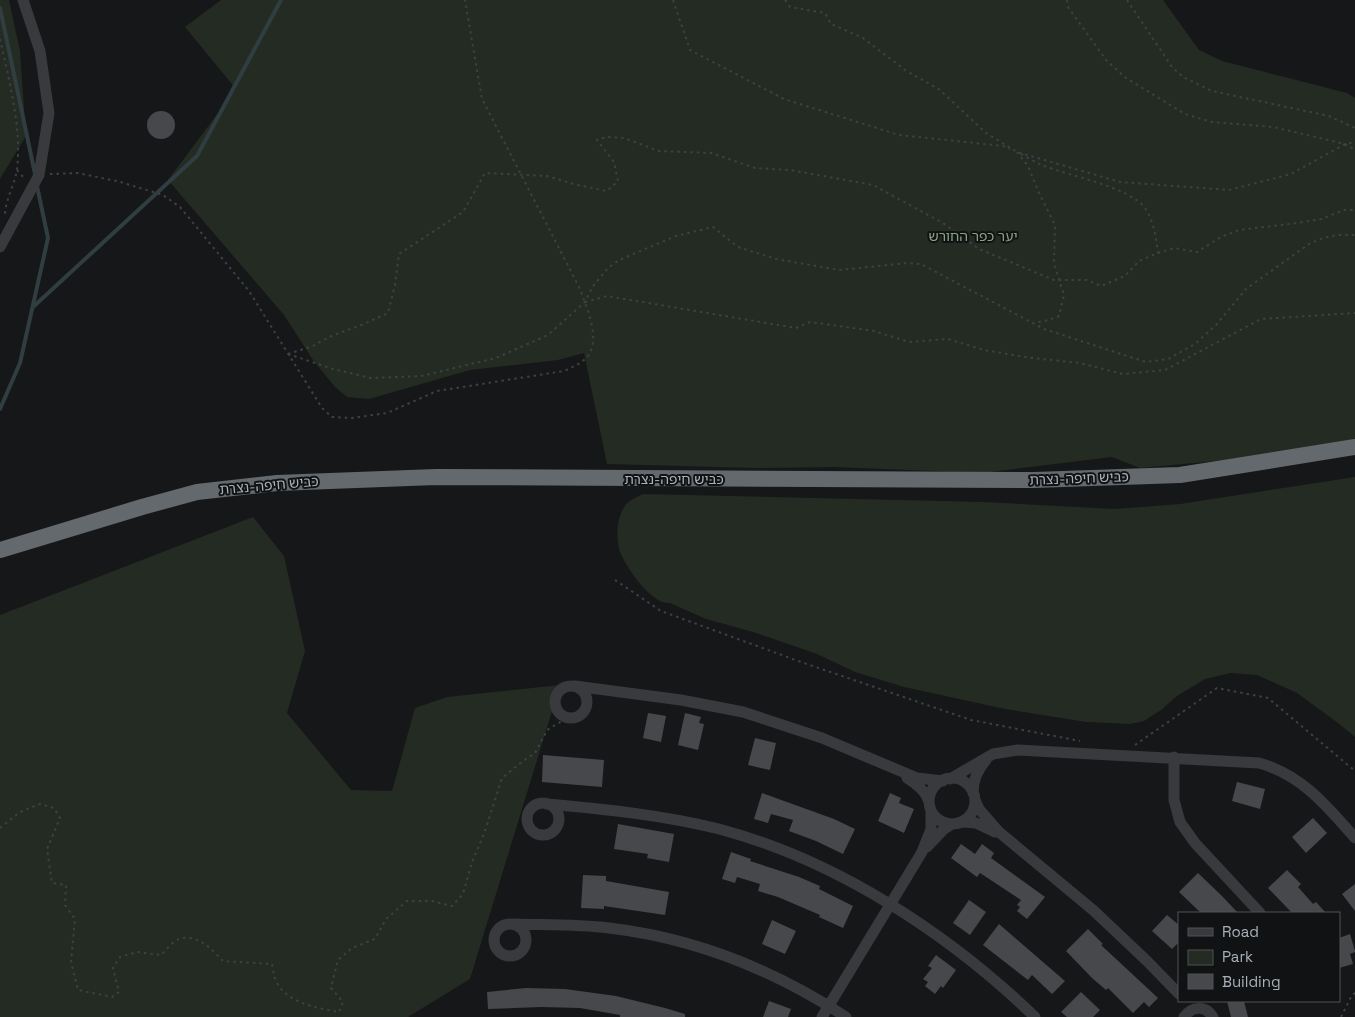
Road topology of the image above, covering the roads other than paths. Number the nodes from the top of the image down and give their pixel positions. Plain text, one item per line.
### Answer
1 (23, 0) edge
2 (0, 247) edge
3 (1355, 447) edge
4 (0, 550) edge
5 (575, 686) junction
6 (616, 691) junction
7 (587, 705) junction
8 (998, 752) junction
9 (1174, 757) junction
10 (888, 767) junction
11 (946, 780) junction
12 (974, 796) junction
13 (546, 804) junction
14 (930, 806) junction
15 (590, 807) junction
16 (559, 822) junction
17 (957, 823) junction
18 (1002, 834) junction
19 (1355, 838) edge
20 (922, 852) junction
21 (891, 904) junction
22 (1259, 912) edge
23 (514, 924) junction
24 (543, 925) junction
25 (526, 938) junction
26 (1178, 995) edge
27 (1180, 1002) edge
28 (1188, 1002) edge
29 (829, 1006) junction
30 (1197, 1008) junction
31 (822, 1017) edge
32 (846, 1017) edge
33 (1035, 1017) edge
34 (1183, 1017) edge
35 (1213, 1017) edge

1 - 2 street
3 - 4 highway, כביש חיפה-נצרת
5 - 6 street
5 - 7 street
5 - 7 street
6 - 7 street
6 - 10 street
8 - 9 street
8 - 11 street
8 - 12 street
9 - 19 street
9 - 22 street
10 - 11 street
10 - 14 street
11 - 12 street
11 - 14 street
12 - 17 street
12 - 18 street
13 - 15 street
13 - 16 street
13 - 16 street
14 - 17 street
14 - 20 street
15 - 16 street
15 - 21 street
17 - 18 street
17 - 20 street
18 - 26 street
20 - 21 street
21 - 29 street
21 - 33 street
23 - 24 street
23 - 25 street
23 - 25 street
24 - 25 street
24 - 29 street
27 - 34 street
28 - 30 street
29 - 31 street
29 - 32 street
30 - 34 street
30 - 35 street

